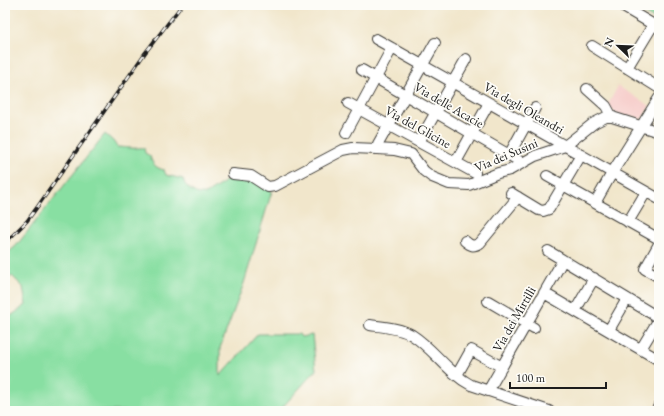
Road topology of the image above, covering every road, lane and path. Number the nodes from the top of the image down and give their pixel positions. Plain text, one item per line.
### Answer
1 (625, 8) dead end
2 (656, 26) edge
3 (376, 39) dead end
4 (435, 43) dead end
5 (592, 46) dead end
6 (392, 48) junction
7 (466, 59) dead end
8 (422, 65) junction
9 (627, 68) junction
10 (362, 70) dead end
11 (376, 78) junction
12 (453, 82) junction
13 (659, 88) edge
14 (587, 89) dead end
15 (406, 95) junction
16 (659, 98) edge
17 (348, 103) dead end
18 (489, 103) junction
19 (535, 108) dead end
20 (359, 109) junction
21 (436, 112) junction
22 (612, 117) junction
23 (526, 124) junction
24 (388, 125) junction
25 (642, 125) junction
26 (659, 132) edge
27 (346, 133) dead end
28 (472, 133) junction
29 (419, 142) junction
30 (378, 144) dead end
31 (565, 146) junction
32 (509, 154) junction
33 (581, 155) junction
34 (456, 162) junction
35 (523, 163) junction
36 (612, 173) junction
37 (233, 174) dead end
38 (475, 174) dead end
39 (547, 176) dead end
40 (564, 185) junction
41 (646, 192) junction
42 (659, 199) edge
43 (596, 203) junction
44 (628, 222) junction
45 (659, 239) edge
46 (465, 242) dead end
47 (659, 244) edge
48 (548, 251) dead end
49 (563, 260) junction
50 (659, 277) edge
51 (594, 278) junction
52 (544, 293) junction
53 (627, 298) junction
54 (488, 301) dead end
55 (575, 310) junction
56 (659, 318) edge
57 (370, 325) dead end
58 (530, 326) junction
59 (609, 330) junction
60 (641, 349) junction
61 (659, 360) edge
62 (502, 367) junction
63 (457, 375) junction
64 (488, 391) junction
65 (659, 406) edge
66 (549, 411) edge
67 (656, 411) edge

1 - 2 street
2 - 9 street
3 - 6 street, Via degli Oleandri
4 - 8 street
5 - 9 street
6 - 8 street, Via degli Oleandri
6 - 11 street
7 - 12 street
8 - 12 street, Via degli Oleandri
8 - 15 street
9 - 13 street
10 - 11 street, Via delle Acacie
11 - 15 street, Via delle Acacie
11 - 20 street
12 - 18 street, Via degli Oleandri
12 - 21 street
14 - 22 street
15 - 21 street, Via delle Acacie
15 - 24 street
16 - 25 street
17 - 20 street, Via del Glicine
18 - 23 street, Via degli Oleandri
18 - 28 street
19 - 23 street
20 - 24 street, Via del Glicine
20 - 27 street
21 - 28 street, Via delle Acacie
21 - 29 street
22 - 25 street
22 - 31 street, Via dei Susini
23 - 31 street, Via degli Oleandri
23 - 32 street
24 - 29 street, Via del Glicine
24 - 30 street
25 - 26 street
25 - 36 street
28 - 32 street, Via delle Acacie
28 - 34 street
29 - 34 street, Via del Glicine
31 - 33 street, Via degli Oleandri
31 - 35 street, Via dei Susini
32 - 35 street, Via delle Acacie
33 - 36 street, Via degli Oleandri
33 - 40 street
34 - 38 street, Via del Glicine
35 - 37 street, Via dei Susini
36 - 41 street, Via degli Oleandri
36 - 43 street
39 - 40 street
40 - 43 street
40 - 46 street
41 - 42 street, Via degli Oleandri
41 - 44 street
43 - 44 street
44 - 45 street
47 - 50 street
48 - 49 street
49 - 51 street
49 - 52 street, Via dei Mirtilli
51 - 53 street
51 - 55 street
52 - 55 street
52 - 58 street, Via dei Mirtilli
53 - 56 street
53 - 59 street
54 - 58 street
55 - 59 street
56 - 60 street
57 - 63 street
58 - 62 street, Via dei Mirtilli
59 - 60 street
60 - 61 street
62 - 63 street
62 - 64 street, Via dei Mirtilli
63 - 64 street
64 - 66 street
65 - 67 street

